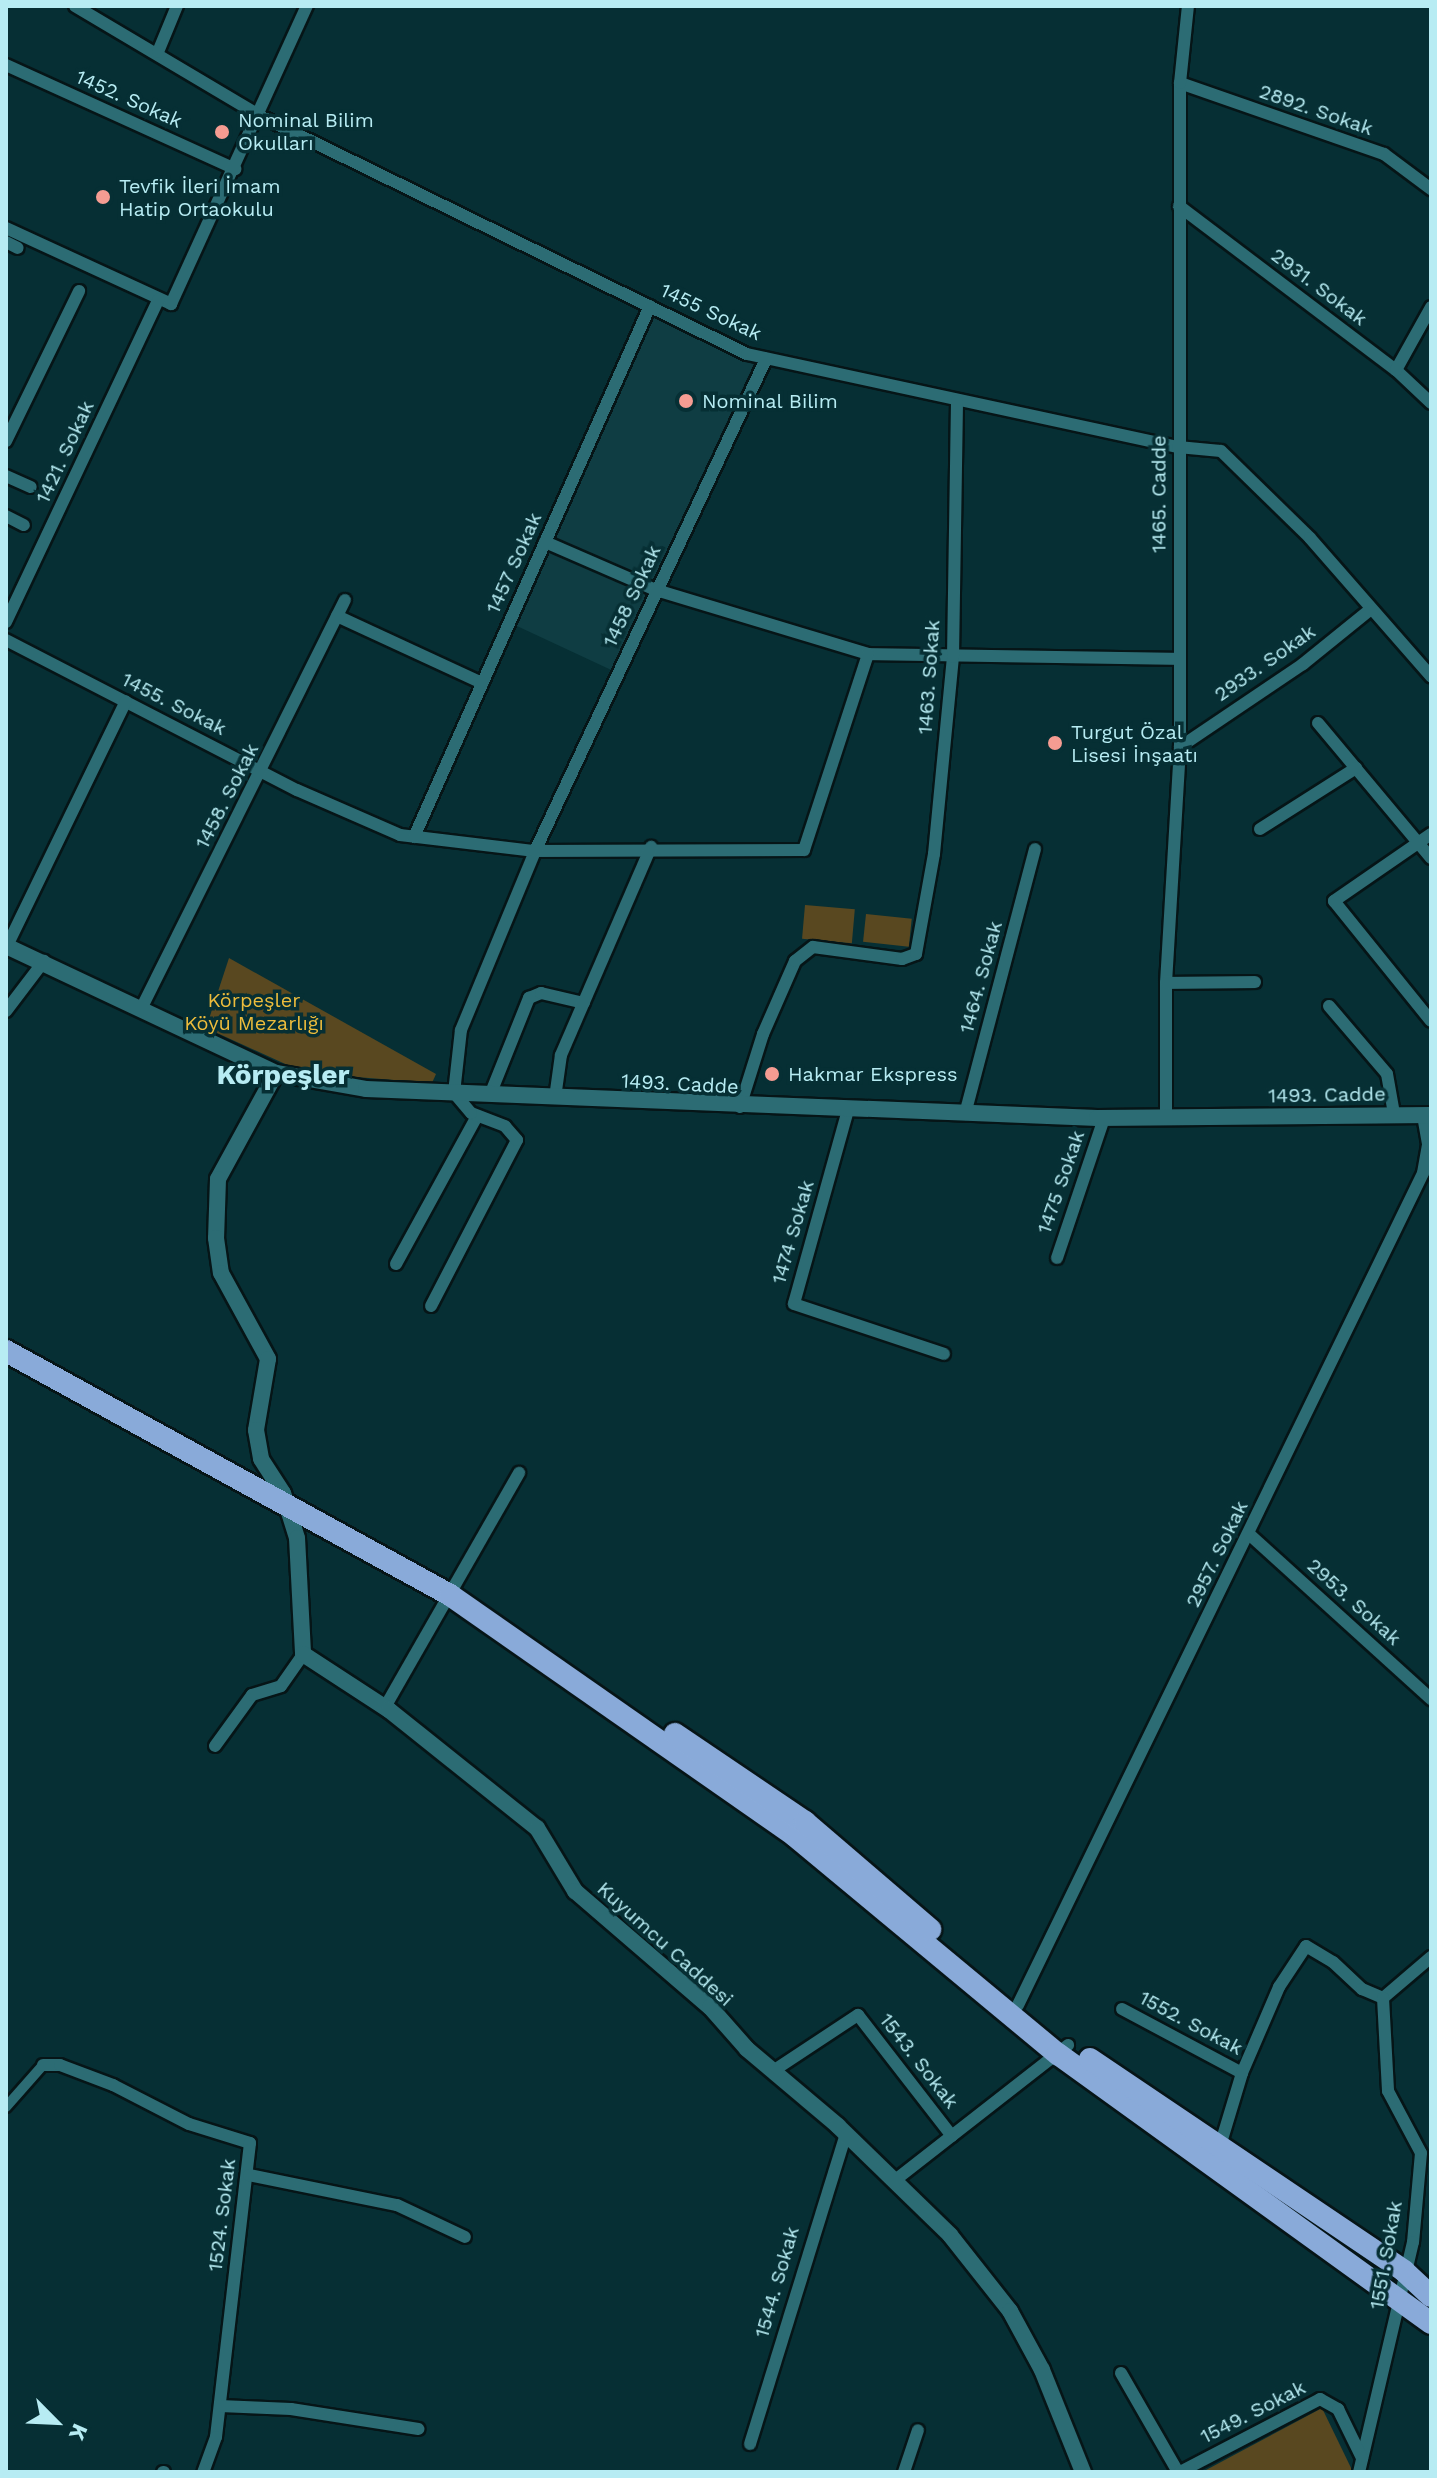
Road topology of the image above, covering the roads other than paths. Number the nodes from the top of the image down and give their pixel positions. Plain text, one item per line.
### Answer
1 (75, 6) edge
2 (177, 6) edge
3 (307, 6) edge
4 (1188, 6) edge
5 (158, 52) junction
6 (6, 65) edge
7 (1180, 83) junction
8 (260, 116) junction
9 (235, 169) junction
10 (1431, 189) edge
11 (1179, 206) junction
12 (6, 228) edge
13 (79, 291) dead end
14 (165, 301) junction
15 (650, 306) junction
16 (1431, 307) edge
17 (766, 359) junction
18 (1396, 370) junction
19 (957, 401) junction
20 (1431, 403) edge
21 (6, 441) edge
22 (1178, 447) junction
23 (6, 476) edge
24 (31, 487) dead end
25 (6, 516) edge
26 (24, 525) dead end
27 (545, 542) junction
28 (656, 590) junction
29 (345, 600) dead end
30 (1371, 609) junction
31 (337, 616) junction
32 (6, 622) edge
33 (6, 640) edge
34 (868, 654) junction
35 (953, 657) junction
36 (1180, 659) junction
37 (1431, 676) edge
38 (482, 683) junction
39 (126, 701) junction
40 (1318, 723) dead end
41 (1180, 747) junction
42 (1356, 768) junction
43 (262, 772) junction
44 (1260, 829) dead end
45 (1431, 834) edge
46 (414, 837) junction
47 (1418, 842) junction
48 (651, 847) junction
49 (1035, 849) dead end
50 (535, 851) junction
51 (1431, 858) edge
52 (6, 946) edge
53 (44, 961) junction
54 (1255, 982) dead end
55 (1166, 983) junction
56 (584, 1003) junction
57 (1329, 1006) dead end
58 (141, 1009) junction
59 (6, 1011) edge
60 (1431, 1021) edge
61 (276, 1073) junction
62 (454, 1093) junction
63 (490, 1095) junction
64 (555, 1098) junction
65 (740, 1107) junction
66 (848, 1110) junction
67 (1394, 1113) junction
68 (965, 1114) junction
69 (1427, 1115) edge
70 (477, 1116) junction
71 (1104, 1118) junction
72 (1166, 1119) junction
73 (1057, 1258) dead end
74 (396, 1264) dead end
75 (431, 1306) dead end
76 (6, 1340) edge
77 (6, 1351) edge
78 (944, 1354) dead end
79 (519, 1473) dead end
80 (287, 1502) junction
81 (1249, 1534) junction
82 (452, 1591) junction
83 (303, 1654) junction
84 (1431, 1699) edge
85 (385, 1707) junction
86 (215, 1746) dead end
87 (1431, 1957) edge
88 (1383, 1998) junction
89 (1018, 2005) junction
90 (1122, 2009) dead end
91 (1063, 2049) junction
92 (43, 2065) joint
93 (773, 2071) junction
94 (1242, 2073) junction
95 (6, 2107) edge
96 (846, 2133) junction
97 (952, 2136) junction
98 (1220, 2146) junction
99 (249, 2175) junction
100 (894, 2181) junction
101 (465, 2237) dead end
102 (1404, 2271) junction
103 (1399, 2295) junction
104 (1431, 2296) edge
105 (1431, 2323) edge
106 (1121, 2373) dead end
107 (220, 2406) junction
108 (418, 2429) dead end
109 (918, 2430) dead end
110 (750, 2444) dead end
111 (1362, 2458) junction
112 (203, 2472) edge
113 (904, 2472) edge
114 (1083, 2472) edge
115 (1179, 2472) edge
116 (1359, 2472) edge

1 - 5 street, 1455 Sokak
2 - 5 street
3 - 8 street, 1421. Sokak
4 - 7 street, 1465. Cadde
5 - 8 street, 1455 Sokak
6 - 9 street, 1452. Sokak
7 - 10 street, 2892. Sokak
7 - 11 street, 1465. Cadde
8 - 9 street, 1421. Sokak
8 - 15 street, 1455 Sokak
9 - 14 street, 1421. Sokak
11 - 18 street, 2931. Sokak
11 - 22 street, 1465. Cadde
12 - 14 street
13 - 21 street
14 - 32 street, 1421. Sokak
15 - 17 street, 1455 Sokak
15 - 27 street, 1457 Sokak
16 - 18 street
17 - 19 street, 1455 Sokak
17 - 28 street, 1458 Sokak
18 - 20 street, 2931. Sokak
19 - 22 street, 1455 Sokak
19 - 35 street, 1463. Sokak
22 - 30 street, 1455 Sokak
22 - 36 street, 1465. Cadde
23 - 24 street
25 - 26 street
27 - 28 street
27 - 38 street, 1457 Sokak
28 - 34 street
28 - 50 street, 1458 Sokak
29 - 31 street, 1458. Sokak
30 - 37 street, 1455 Sokak
30 - 41 street, 2933. Sokak
31 - 38 street
31 - 43 street, 1458. Sokak
33 - 39 street, 1455. Sokak
34 - 35 street
34 - 48 street, 1455. Sokak
35 - 36 street
35 - 65 street, 1463. Sokak
36 - 41 street, 1465. Cadde
38 - 46 street, 1457 Sokak
39 - 43 street, 1455. Sokak
39 - 52 street
40 - 42 street
41 - 55 street, 1465. Cadde
42 - 44 street
42 - 47 street
43 - 46 street, 1455. Sokak
43 - 58 street, 1458. Sokak
45 - 47 street
46 - 50 street, 1455. Sokak
47 - 51 street
47 - 60 street
48 - 50 street, 1455. Sokak
48 - 56 street
49 - 68 street, 1464. Sokak
50 - 62 street, 1458 Sokak
52 - 53 street, 1493. Cadde
53 - 58 street, 1493. Cadde
53 - 59 street
54 - 55 street
55 - 72 street, 1465. Cadde
56 - 63 street
56 - 64 street
57 - 67 street
58 - 61 street, 1493. Cadde
61 - 62 street, 1493. Cadde
61 - 80 street
62 - 63 street, 1493. Cadde
62 - 70 street
63 - 64 street, 1493. Cadde
64 - 65 street, 1493. Cadde
65 - 66 street, 1493. Cadde
66 - 68 street, 1493. Cadde
66 - 78 street, 1474 Sokak
67 - 69 street, 1493. Cadde
67 - 72 street, 1493. Cadde
68 - 71 street, 1493. Cadde
69 - 81 street, 2957. Sokak
70 - 74 street
70 - 75 street
71 - 72 street, 1493. Cadde
71 - 73 street, 1475 Sokak
76 - 80 highway
77 - 80 highway
79 - 82 street
80 - 82 highway
80 - 83 street
81 - 84 street, 2953. Sokak
81 - 89 street, 2957. Sokak
82 - 85 street
82 - 89 highway
82 - 91 highway
83 - 85 street, Kuyumcu Caddesi
83 - 86 street
85 - 93 street, Kuyumcu Caddesi
87 - 88 street
88 - 94 street
88 - 102 street, 1551. Sokak
89 - 91 highway
90 - 94 street, 1552. Sokak
91 - 97 street
91 - 98 highway
91 - 103 highway
92 - 95 street, 1524. Sokak
92 - 99 street, 1524. Sokak
93 - 96 street, Kuyumcu Caddesi
93 - 97 street, 1543. Sokak
94 - 98 street
96 - 100 street, Kuyumcu Caddesi
96 - 110 street, 1544. Sokak
97 - 100 street
98 - 102 highway
99 - 101 street
99 - 107 street, 1524. Sokak
100 - 114 street, Kuyumcu Caddesi
102 - 103 street, 1551. Sokak
102 - 104 highway
103 - 105 highway
103 - 111 street, 1551. Sokak
106 - 115 street
107 - 108 street
107 - 112 street, 1524. Sokak
109 - 113 street
111 - 115 street, 1549. Sokak
111 - 116 street, 1551. Sokak

